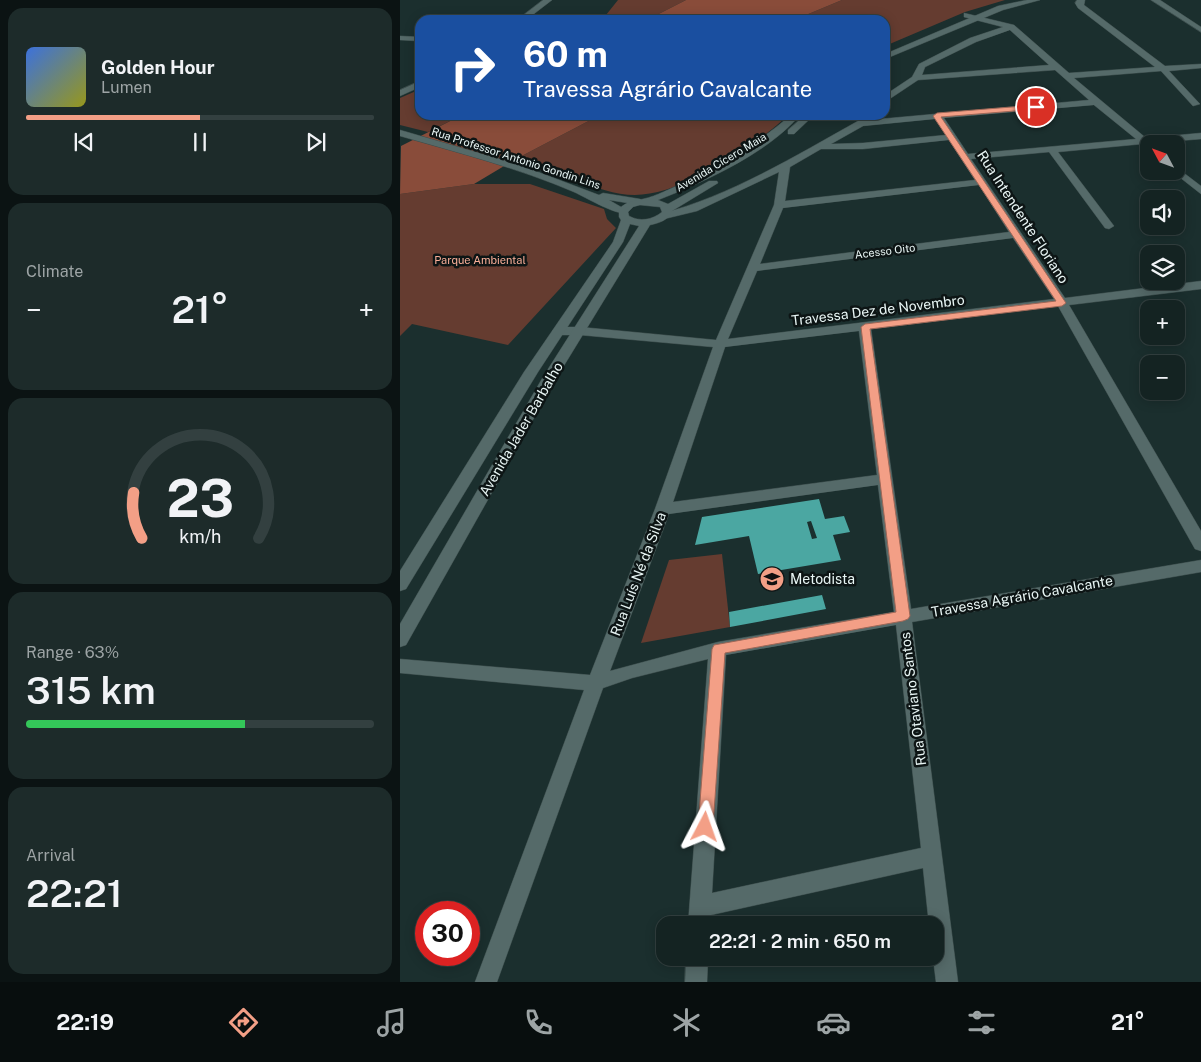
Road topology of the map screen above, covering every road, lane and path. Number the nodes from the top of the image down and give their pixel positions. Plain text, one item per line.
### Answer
1 (548, 0) edge
2 (559, 0) edge
3 (1016, 0) edge
4 (1036, 0) edge
5 (1155, 0) edge
6 (1081, 3) edge
7 (528, 15) edge
8 (540, 15) edge
9 (967, 15) junction
10 (978, 17) junction
11 (1011, 27) junction
12 (1201, 30) edge
13 (400, 38) edge
14 (415, 39) edge
15 (890, 48) edge
16 (890, 55) edge
17 (1201, 66) edge
18 (1058, 67) junction
19 (1162, 68) junction
20 (1068, 76) junction
21 (916, 78) junction
22 (415, 86) edge
23 (400, 93) edge
24 (890, 96) edge
25 (1096, 102) junction
26 (1196, 104) dead end
27 (937, 116) junction
28 (890, 118) edge
29 (791, 120) edge
30 (805, 120) edge
31 (862, 120) edge
32 (403, 134) edge
33 (1201, 136) edge
34 (952, 137) junction
35 (1140, 138) edge
36 (1185, 138) edge
37 (1140, 143) edge
38 (822, 147) junction
39 (1052, 150) junction
40 (966, 158) junction
41 (785, 166) junction
42 (1185, 178) edge
43 (980, 182) junction
44 (1201, 191) edge
45 (592, 194) junction
46 (643, 201) junction
47 (779, 205) junction
48 (666, 212) junction
49 (625, 215) junction
50 (647, 222) junction
51 (1109, 226) dead end
52 (1016, 234) junction
53 (753, 268) junction
54 (1201, 285) edge
55 (1062, 303) junction
56 (865, 327) junction
57 (558, 331) junction
58 (580, 331) junction
59 (720, 344) junction
60 (885, 479) junction
61 (663, 509) junction
62 (1201, 545) edge
63 (1201, 566) edge
64 (400, 585) edge
65 (903, 616) junction
66 (400, 640) edge
67 (718, 649) junction
68 (400, 666) edge
69 (596, 683) junction
70 (931, 856) junction
71 (699, 915) edge
72 (697, 966) edge
73 (486, 982) edge
74 (696, 982) edge
75 (947, 982) edge

1 - 7 street
2 - 8 street
3 - 9 street
4 - 10 street
5 - 12 street
6 - 19 street
9 - 10 street
9 - 15 street
10 - 11 street
10 - 16 street
11 - 18 street
11 - 21 street
13 - 14 street
17 - 19 street
18 - 20 street
18 - 21 street
19 - 20 street
19 - 26 street
20 - 25 street
21 - 24 street
22 - 23 street
25 - 27 street
25 - 35 street
27 - 28 street
27 - 34 street, Rua Intendente Floriano
29 - 46 street, Avenida Cícero Maia
30 - 48 street, Avenida Cícero Maia
31 - 38 street
32 - 45 street, Rua Professor Antonio Gondin Lins
33 - 36 street
34 - 38 street
34 - 40 street, Rua Intendente Floriano
37 - 39 street
38 - 41 street
39 - 40 street
39 - 51 street
40 - 43 street, Rua Intendente Floriano
41 - 47 street, Rua Luís Né da Silva
41 - 48 street
42 - 44 street
43 - 47 street
43 - 52 street, Rua Intendente Floriano
45 - 46 street
45 - 49 street, Rua Professor Antonio Gondin Lins
46 - 48 street
46 - 49 street, Avenida Cícero Maia
47 - 53 street, Rua Luís Né da Silva
48 - 50 street
49 - 50 street
49 - 57 street, Avenida Jader Barbalho
50 - 58 street, Avenida Jader Barbalho
52 - 53 street, Acesso Oito
52 - 55 street, Rua Intendente Floriano
53 - 59 street, Rua Luís Né da Silva
54 - 55 street, Travessa Dez de Novembro
55 - 56 street, Travessa Dez de Novembro
55 - 62 street, Rua Intendente Floriano
56 - 59 street, Travessa Dez de Novembro
56 - 60 street, Rua Otaviano Santos
57 - 58 street, Travessa Dez de Novembro
57 - 64 street, Avenida Jader Barbalho
58 - 59 street, Travessa Dez de Novembro
58 - 66 street, Avenida Jader Barbalho
59 - 61 street, Rua Luís Né da Silva
60 - 61 street
60 - 65 street, Rua Otaviano Santos
61 - 69 street, Rua Luís Né da Silva
63 - 65 street, Travessa Agrário Cavalcante
65 - 67 street, Travessa Agrário Cavalcante
65 - 70 street, Rua Otaviano Santos
67 - 69 street, Travessa Agrário Cavalcante
67 - 71 street
68 - 69 street, Travessa Agrário Cavalcante
69 - 73 street, Rua Luís Né da Silva
70 - 71 street
70 - 75 street, Rua Otaviano Santos
72 - 74 street

